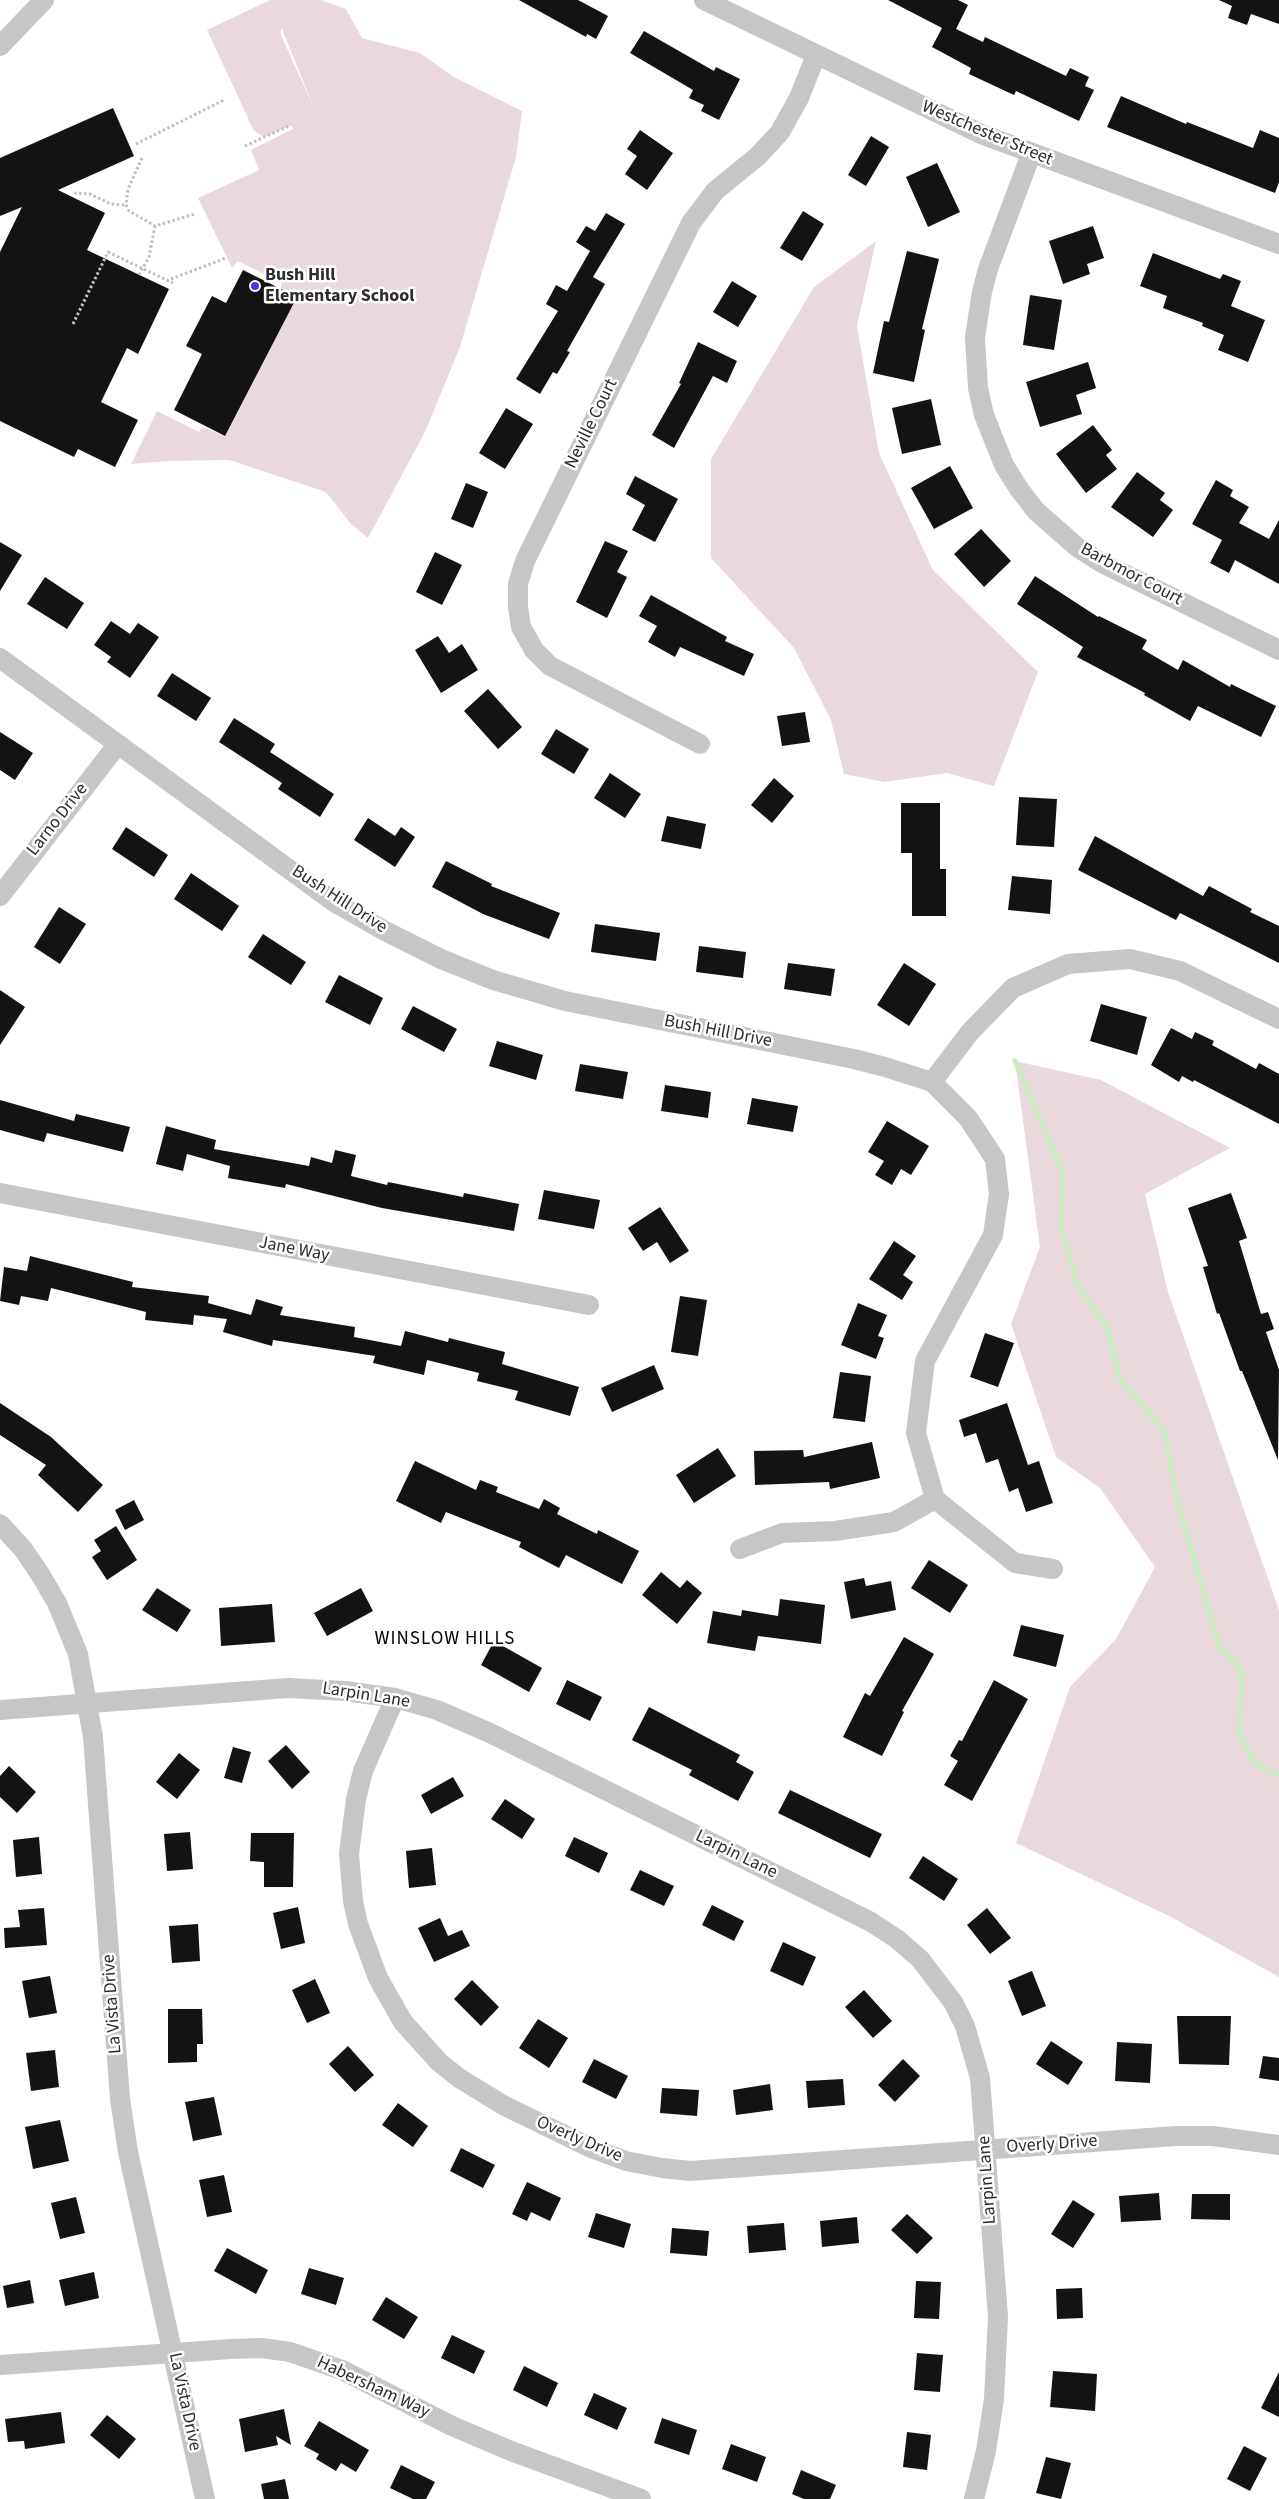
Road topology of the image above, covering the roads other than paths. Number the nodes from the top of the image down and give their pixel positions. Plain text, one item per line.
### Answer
1 (44, 0) edge
2 (704, 0) edge
3 (0, 46) edge
4 (816, 55) junction
5 (1031, 154) junction
6 (1279, 244) edge
7 (1279, 650) edge
8 (0, 658) edge
9 (118, 744) junction
10 (700, 744) dead end
11 (0, 896) edge
12 (1279, 1019) edge
13 (932, 1082) junction
14 (0, 1193) edge
15 (589, 1305) dead end
16 (935, 1499) junction
17 (0, 1524) edge
18 (740, 1549) dead end
19 (1053, 1569) dead end
20 (395, 1698) junction
21 (87, 1704) junction
22 (0, 1710) edge
23 (1279, 2146) edge
24 (986, 2151) junction
25 (173, 2352) junction
26 (0, 2365) edge
27 (205, 2499) edge
28 (642, 2499) edge
29 (974, 2499) edge

1 - 3 street
2 - 4 street, Westchester Street
4 - 5 street, Westchester Street
4 - 10 street, Neville Court
5 - 6 street, Westchester Street
5 - 7 street, Barbmor Court
8 - 9 street, Bush Hill Drive
9 - 11 street, Larno Drive
9 - 13 street, Bush Hill Drive
12 - 13 street
13 - 16 street, Bush Hill Drive
14 - 15 street, Jane Way
16 - 18 street
16 - 19 street
17 - 21 street, La Vista Drive
20 - 21 street, Larpin Lane
20 - 24 street, Larpin Lane
20 - 24 street, Overly Drive
21 - 22 street, Larpin Lane
21 - 25 street, La Vista Drive
23 - 24 street, Overly Drive
24 - 29 street, Larpin Lane
25 - 26 street, Habersham Way
25 - 27 street, La Vista Drive
25 - 28 street, Habersham Way

